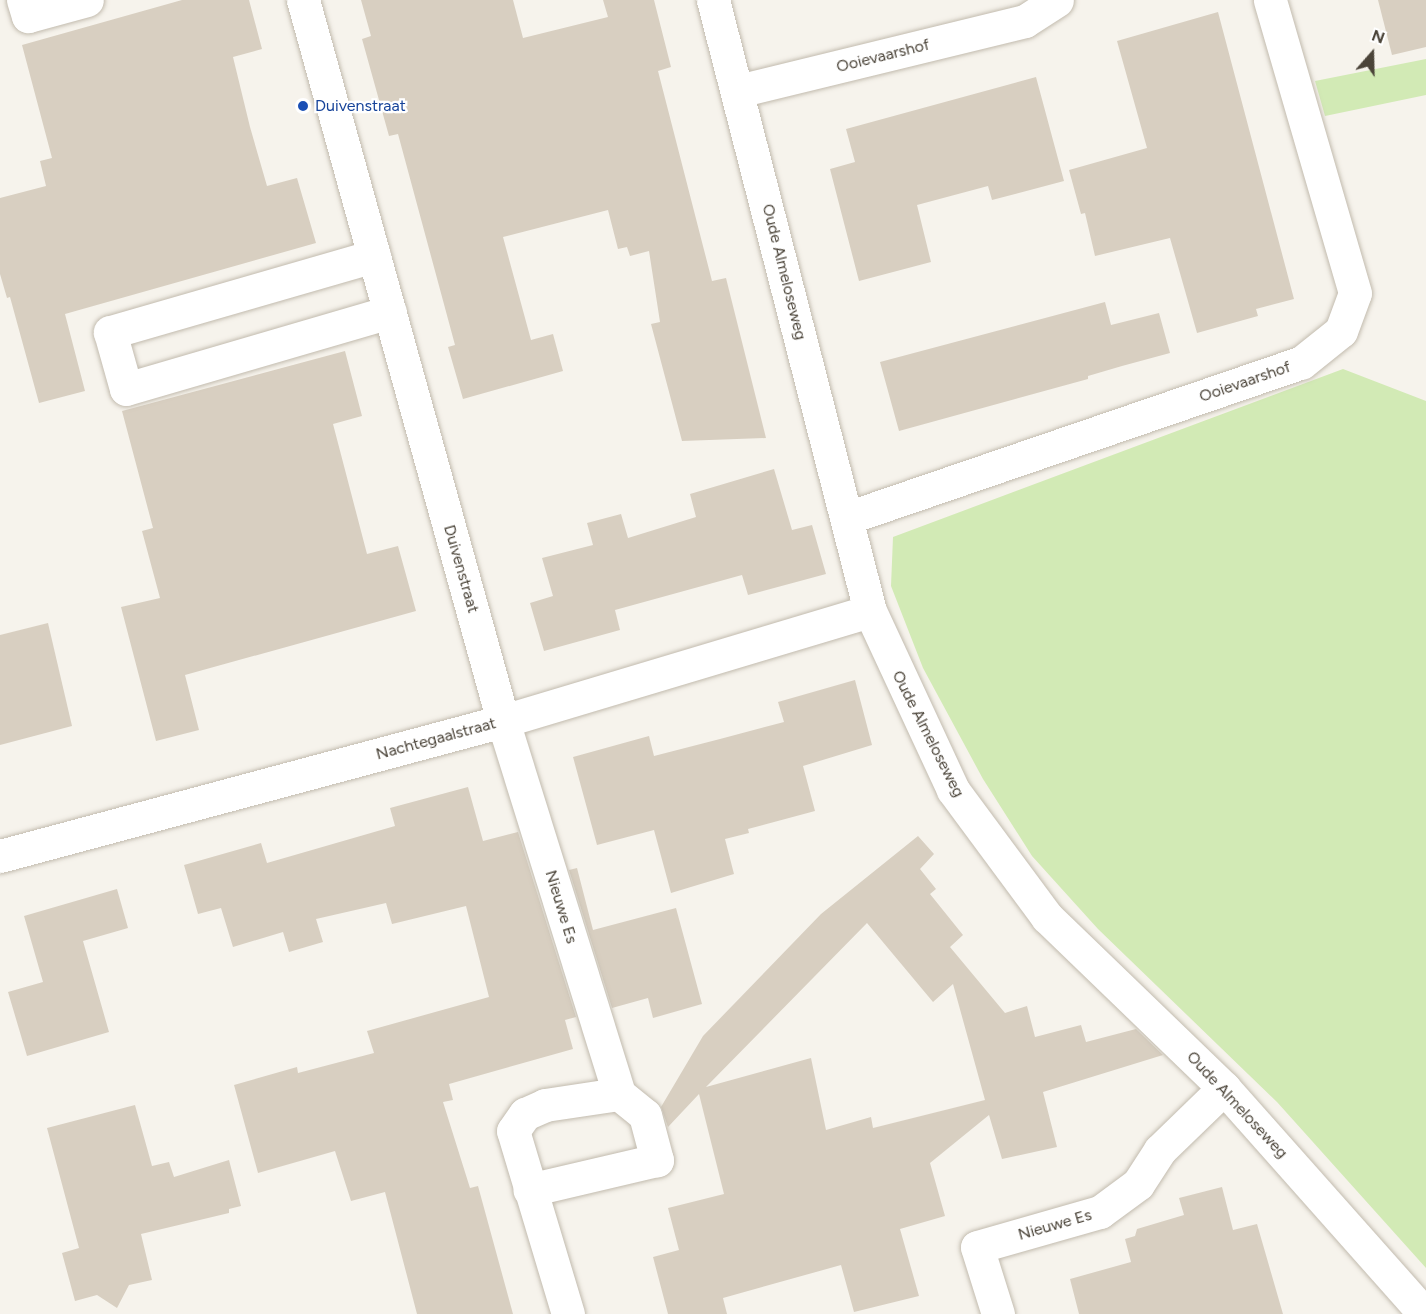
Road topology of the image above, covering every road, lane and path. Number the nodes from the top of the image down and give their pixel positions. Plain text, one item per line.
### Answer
1 (23, 0) edge
2 (87, 0) edge
3 (303, 0) edge
4 (713, 0) edge
5 (1058, 0) edge
6 (1270, 0) edge
7 (738, 92) junction
8 (374, 256) junction
9 (390, 312) junction
10 (847, 518) junction
11 (870, 611) junction
12 (503, 721) junction
13 (0, 856) edge
14 (1224, 1088) junction
15 (619, 1094) junction
16 (529, 1190) junction
17 (568, 1314) edge
18 (998, 1314) edge
19 (1425, 1314) edge

1 - 2 street
3 - 8 street, Duivenstraat
4 - 7 street, Oude Almeloseweg
5 - 7 street, Ooievaarshof
6 - 10 street, Ooievaarshof
7 - 10 street, Oude Almeloseweg
8 - 9 street, Duivenstraat
8 - 9 street
9 - 12 street, Duivenstraat
10 - 11 street, Oude Almeloseweg
11 - 12 street, Nachtegaalstraat
11 - 14 street, Oude Almeloseweg
12 - 13 street, Nachtegaalstraat
12 - 15 street, Nieuwe Es
14 - 18 street, Nieuwe Es
14 - 19 street, Oude Almeloseweg
15 - 16 street
15 - 16 street
16 - 17 street

